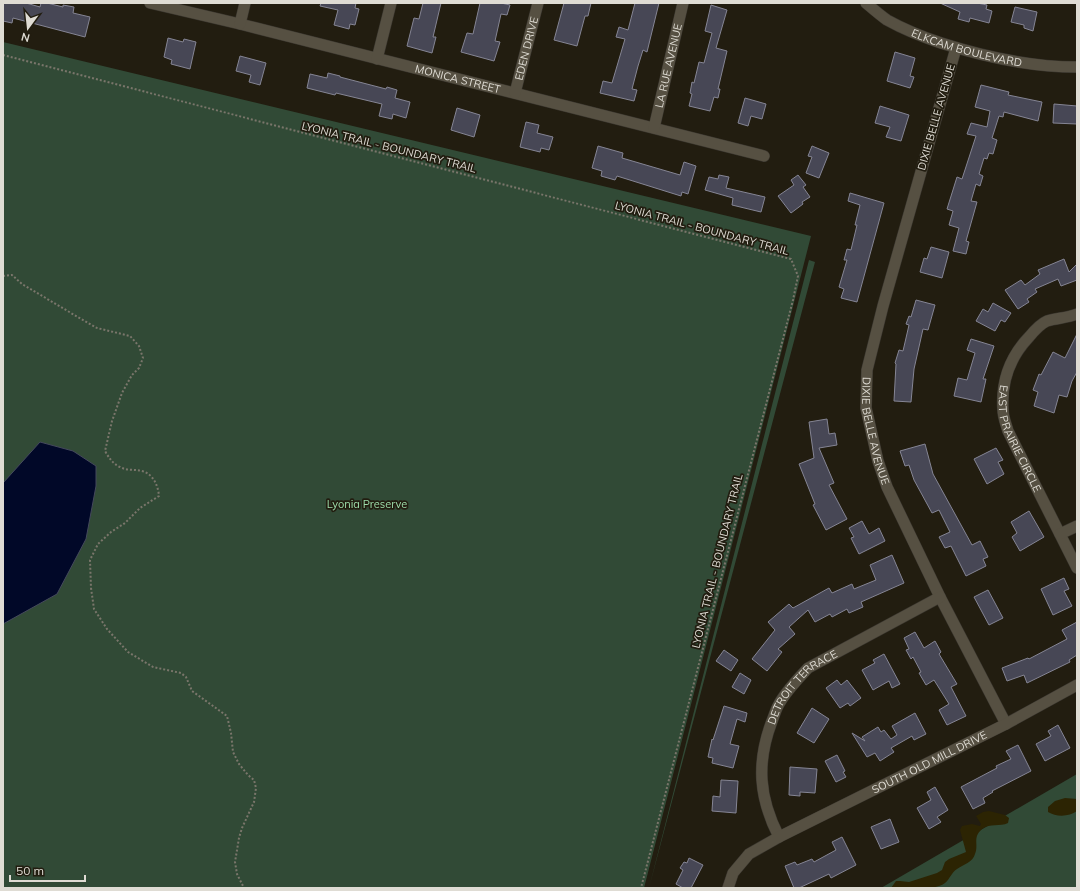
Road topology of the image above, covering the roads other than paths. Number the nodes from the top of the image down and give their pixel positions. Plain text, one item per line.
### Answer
1 (150, 3) edge
2 (245, 3) edge
3 (391, 3) edge
4 (538, 3) edge
5 (683, 3) edge
6 (866, 3) edge
7 (240, 24) junction
8 (956, 48) junction
9 (377, 59) junction
10 (1077, 67) edge
11 (515, 94) junction
12 (654, 128) junction
13 (764, 156) dead end
14 (1077, 314) edge
15 (1077, 526) edge
16 (1060, 534) junction
17 (1077, 568) edge
18 (940, 597) junction
19 (1077, 685) edge
20 (1006, 724) junction
21 (779, 837) junction
22 (728, 888) edge

1 - 7 street, MONICA STREET
2 - 7 street
3 - 9 street
4 - 11 street, EDEN DRIVE
5 - 12 street, LA RUE AVENUE
6 - 8 street, ELKCAM BOULEVARD
7 - 9 street, MONICA STREET
8 - 10 street, ELKCAM BOULEVARD
8 - 18 street, DIXIE BELLE AVENUE
9 - 11 street, MONICA STREET
11 - 12 street, MONICA STREET
12 - 13 street, MONICA STREET
14 - 16 street, EAST PRAIRIE CIRCLE
15 - 16 street
16 - 17 street, EAST PRAIRIE CIRCLE
18 - 20 street, DIXIE BELLE AVENUE
18 - 21 street, DETROIT TERRACE
19 - 20 street, SOUTH OLD MILL DRIVE
20 - 21 street, SOUTH OLD MILL DRIVE
21 - 22 street, SOUTH OLD MILL DRIVE

